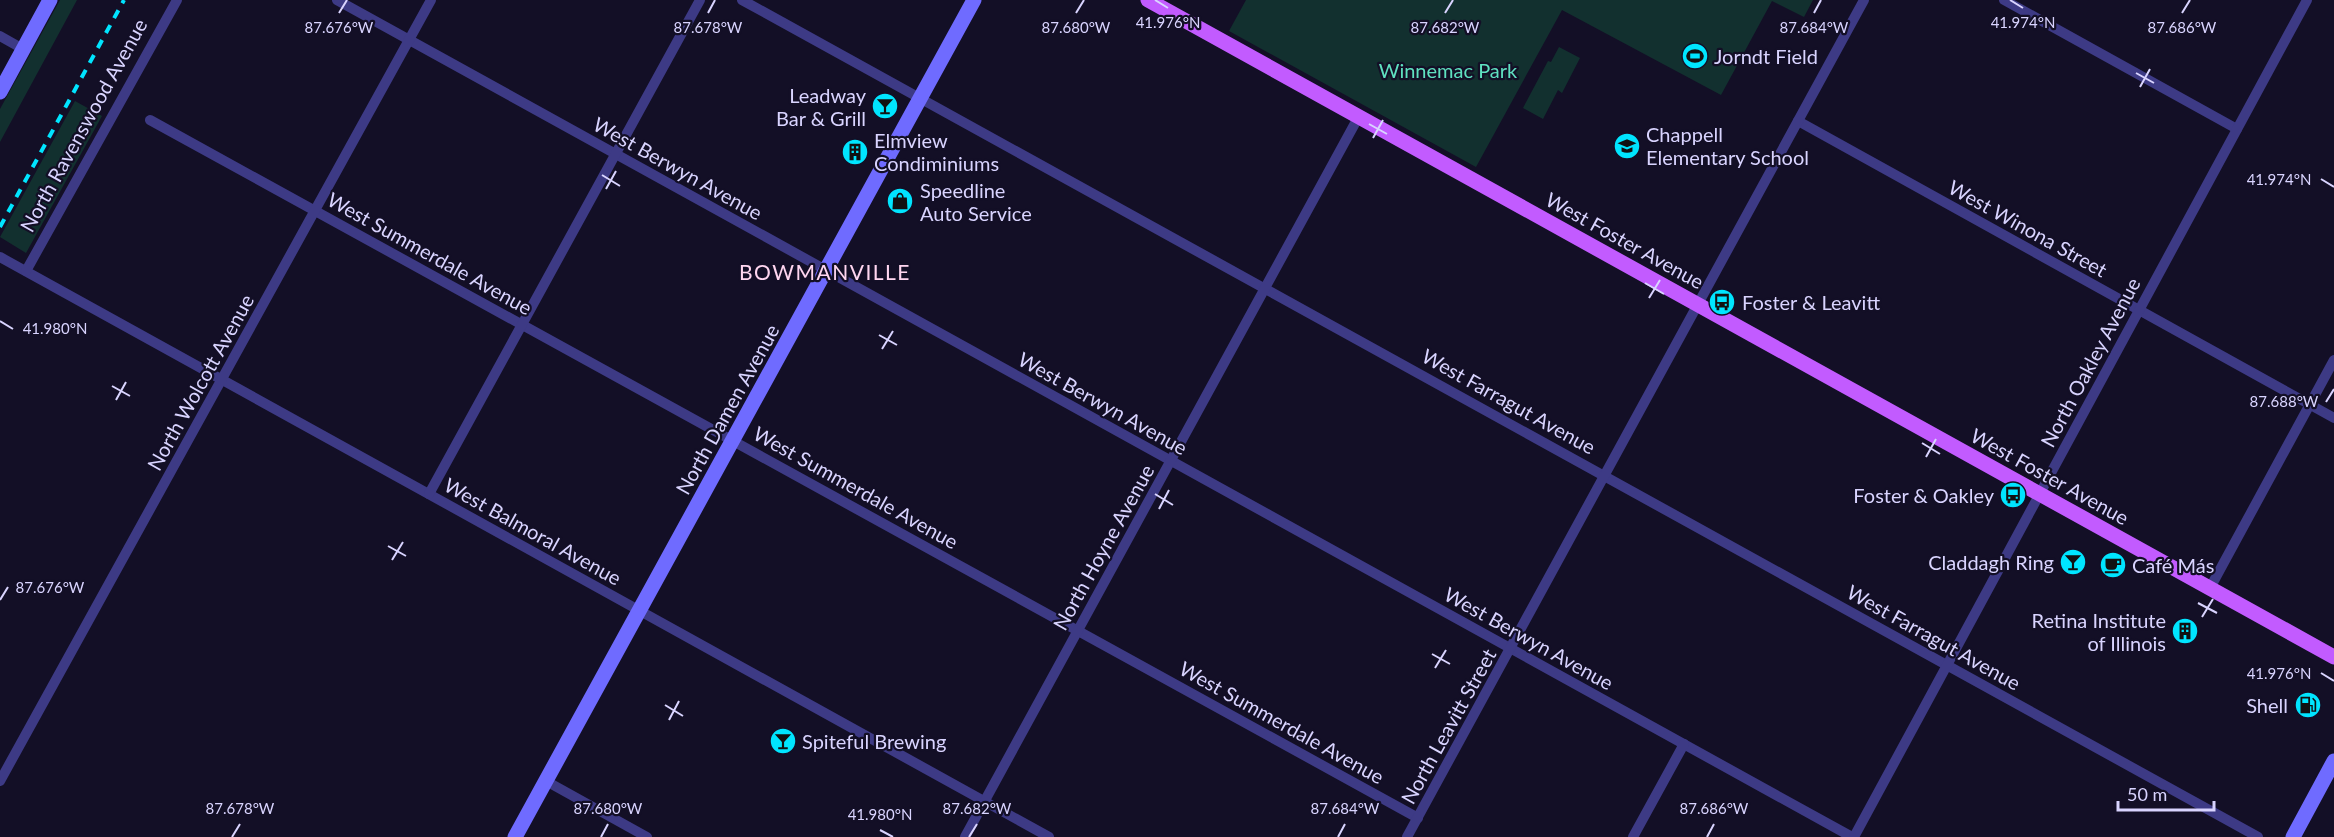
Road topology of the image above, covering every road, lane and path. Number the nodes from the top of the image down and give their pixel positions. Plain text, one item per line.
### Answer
1 (50, 0) edge
2 (177, 0) edge
3 (337, 0) edge
4 (431, 0) edge
5 (700, 0) edge
6 (742, 0) edge
7 (974, 0) edge
8 (1148, 0) edge
9 (1864, 0) edge
10 (2004, 0) edge
11 (2307, 0) edge
12 (0, 36) edge
13 (409, 40) junction
14 (23, 49) junction
15 (0, 92) edge
16 (921, 98) junction
17 (1359, 116) junction
18 (150, 120) dead end
19 (1798, 121) junction
20 (2237, 129) junction
21 (616, 154) junction
22 (315, 210) junction
23 (0, 257) edge
24 (26, 271) junction
25 (827, 271) junction
26 (1265, 288) junction
27 (1698, 305) junction
28 (2139, 310) junction
29 (522, 324) junction
30 (2334, 360) edge
31 (222, 379) junction
32 (2310, 405) junction
33 (2334, 418) edge
34 (734, 441) junction
35 (1171, 461) junction
36 (1606, 475) junction
37 (429, 494) junction
38 (2040, 494) junction
39 (2210, 588) junction
40 (640, 610) junction
41 (1078, 630) junction
42 (1511, 648) junction
43 (2334, 657) edge
44 (1947, 664) junction
45 (1684, 744) junction
46 (2334, 761) edge
47 (546, 781) junction
48 (0, 782) edge
49 (984, 801) junction
50 (1418, 818) junction
51 (515, 837) edge
52 (647, 837) edge
53 (965, 837) edge
54 (1049, 837) edge
55 (1407, 837) edge
56 (1633, 837) edge
57 (1853, 837) edge
58 (2258, 837) edge
59 (2293, 837) edge

1 - 14 street
2 - 24 street, North Ravenswood Avenue
3 - 13 street, West Berwyn Avenue
4 - 13 street, North Wolcott Avenue
5 - 21 street
6 - 16 street, West Farragut Avenue
7 - 16 street, North Damen Avenue
8 - 17 main road, West Foster Avenue
9 - 19 street, North Leavitt Street
10 - 20 street
11 - 20 street, North Oakley Avenue
12 - 14 street
13 - 21 street, West Berwyn Avenue
13 - 22 street, North Wolcott Avenue
14 - 15 street
16 - 25 street, North Damen Avenue
16 - 26 street, West Farragut Avenue
17 - 26 street, North Hoyne Avenue
17 - 27 main road, West Foster Avenue
18 - 22 street, West Summerdale Avenue
19 - 27 street, North Leavitt Street
19 - 28 street, West Winona Street
20 - 28 street, North Oakley Avenue
21 - 25 street, West Berwyn Avenue
21 - 29 street
22 - 29 street, West Summerdale Avenue
22 - 31 street, North Wolcott Avenue
23 - 24 street, West Balmoral Avenue
24 - 31 street, West Balmoral Avenue
25 - 34 street, North Damen Avenue
25 - 35 street, West Berwyn Avenue
26 - 35 street, North Hoyne Avenue
26 - 36 street, West Farragut Avenue
27 - 36 street, North Leavitt Street
27 - 38 main road, West Foster Avenue
28 - 32 street, West Winona Street
28 - 38 street, North Oakley Avenue
29 - 34 street, West Summerdale Avenue
29 - 37 street
30 - 32 street
31 - 37 street, West Balmoral Avenue
31 - 48 street, North Wolcott Avenue
32 - 33 street, West Winona Street
32 - 39 street
34 - 40 street, North Damen Avenue
34 - 41 street, West Summerdale Avenue
35 - 41 street, North Hoyne Avenue
35 - 42 street, West Berwyn Avenue
36 - 42 street, North Leavitt Street
36 - 44 street, West Farragut Avenue
37 - 40 street, West Balmoral Avenue
38 - 39 main road, West Foster Avenue
38 - 44 street, North Oakley Avenue
39 - 43 main road, West Foster Avenue
40 - 47 street, North Damen Avenue
40 - 49 street, West Balmoral Avenue
41 - 49 street, North Hoyne Avenue
41 - 50 street, West Summerdale Avenue
42 - 45 street, West Berwyn Avenue
42 - 50 street, North Leavitt Street
44 - 57 street, North Oakley Avenue
44 - 58 street, West Farragut Avenue
45 - 56 street
45 - 57 street, West Berwyn Avenue
46 - 59 street
47 - 51 street, North Damen Avenue
47 - 52 street
49 - 53 street, North Hoyne Avenue
49 - 54 street, West Balmoral Avenue
50 - 55 street, North Leavitt Street

